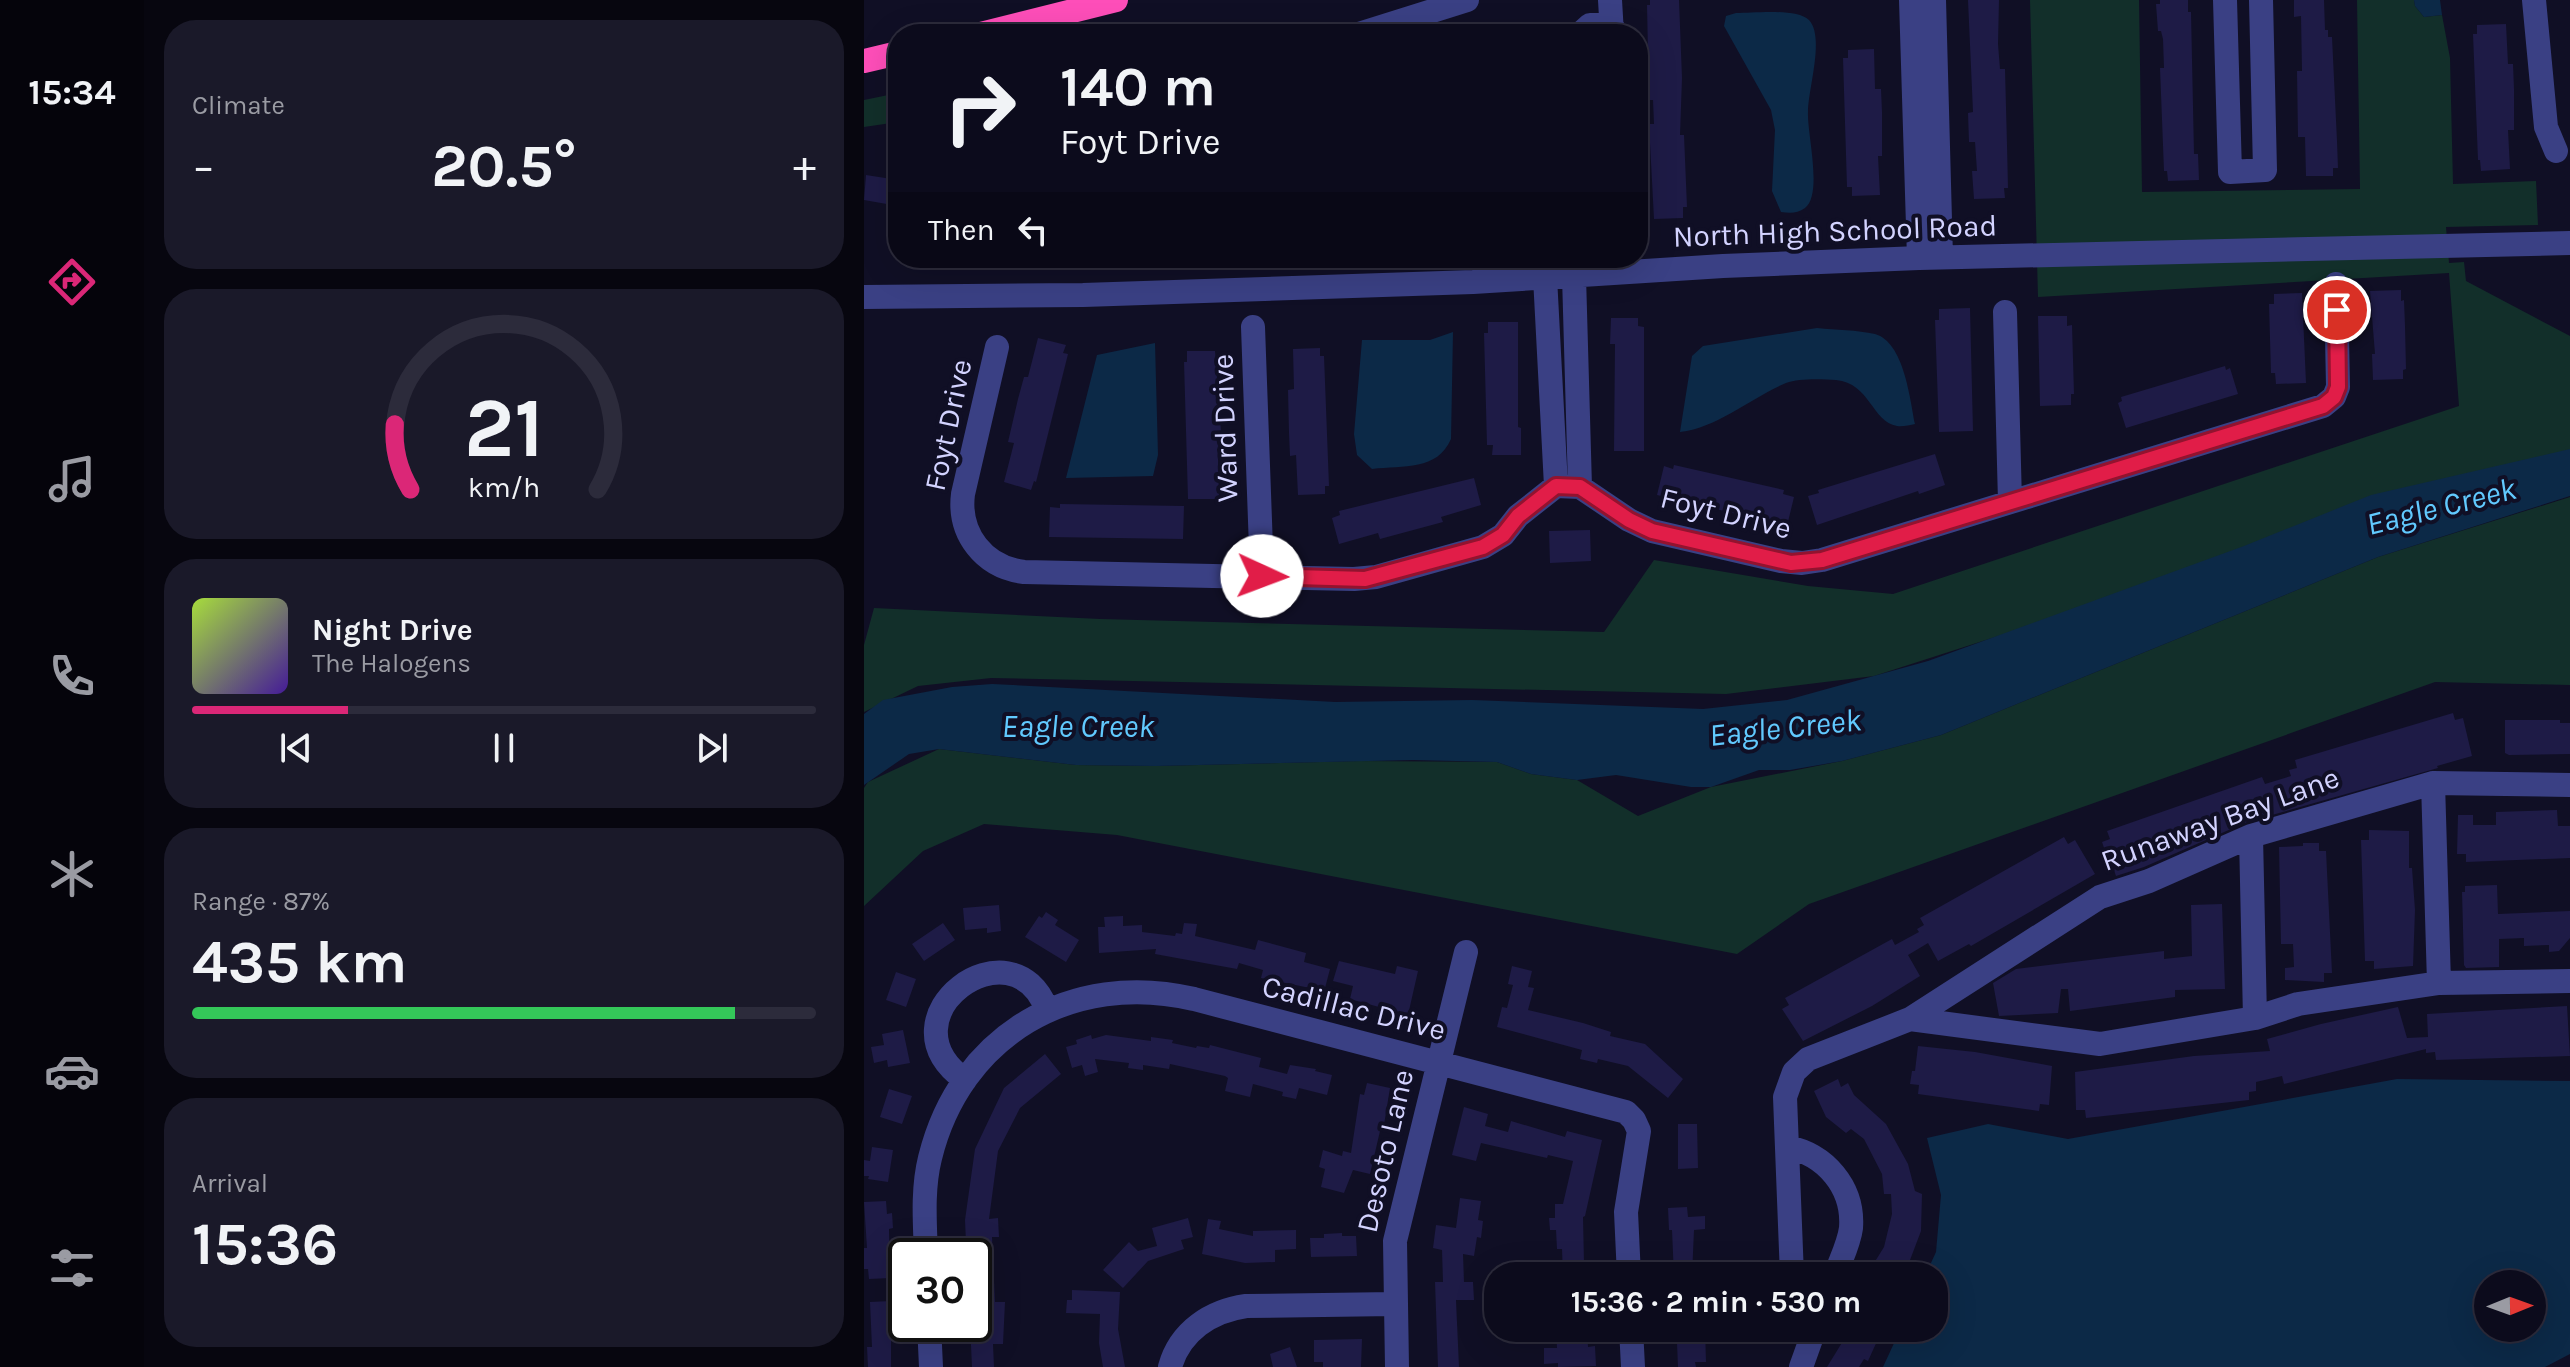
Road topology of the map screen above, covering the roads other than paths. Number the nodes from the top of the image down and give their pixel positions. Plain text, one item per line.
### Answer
1 (1116, 0) edge
2 (1467, 0) edge
3 (1610, 0) edge
4 (2225, 0) edge
5 (2261, 0) edge
6 (2534, 0) edge
7 (1923, 8) edge
8 (1021, 24) edge
9 (1391, 24) edge
10 (1612, 24) edge
11 (888, 55) edge
12 (864, 61) edge
13 (2556, 151) dead end
14 (2570, 243) edge
15 (1930, 258) junction
16 (1574, 276) junction
17 (1545, 277) junction
18 (2336, 284) dead end
19 (864, 297) edge
20 (2005, 312) dead end
21 (1253, 327) dead end
22 (997, 347) dead end
23 (1568, 487) junction
24 (2010, 502) junction
25 (1262, 576) junction
26 (2433, 783) junction
27 (2570, 785) edge
28 (2251, 836) junction
29 (1466, 952) dead end
30 (2570, 981) edge
31 (2439, 983) junction
32 (1047, 1010) junction
33 (2255, 1018) junction
34 (1910, 1019) junction
35 (1438, 1062) junction
36 (965, 1080) junction
37 (1787, 1147) junction
38 (925, 1238) edge
39 (1628, 1262) edge
40 (1791, 1262) edge
41 (1840, 1262) edge
42 (1394, 1304) junction
43 (930, 1342) edge
44 (1632, 1342) edge
45 (1796, 1342) edge
46 (1809, 1342) edge
47 (931, 1367) edge
48 (1170, 1367) edge
49 (1397, 1367) edge
50 (1633, 1367) edge
51 (1798, 1367) edge

1 - 8 highway
2 - 9 street
3 - 10 street
4 - 5 street
6 - 13 street
7 - 15 street
11 - 12 highway
14 - 15 street, North High School Road
15 - 16 street, North High School Road
16 - 17 street, North High School Road
16 - 23 street
17 - 19 street, North High School Road
17 - 23 street
18 - 24 street, Foyt Drive
20 - 24 street
21 - 25 street, Ward Drive
22 - 25 street, Foyt Drive
23 - 24 street, Foyt Drive
23 - 25 street, Foyt Drive
26 - 27 street, Runaway Bay Lane
26 - 28 street, Runaway Bay Lane
26 - 31 street
28 - 33 street
28 - 34 street, Runaway Bay Lane
29 - 35 street, Desoto Lane
30 - 31 street
31 - 33 street
32 - 35 street, Cadillac Drive
32 - 36 street, Cadillac Drive
32 - 36 street
33 - 34 street
34 - 37 street, Runaway Bay Lane
35 - 39 street, Cadillac Drive
35 - 42 street, Desoto Lane
36 - 38 street, Cadillac Drive
37 - 40 street
37 - 41 street
42 - 48 street
42 - 49 street, Desoto Lane
43 - 47 street
44 - 50 street
45 - 51 street
46 - 51 street

